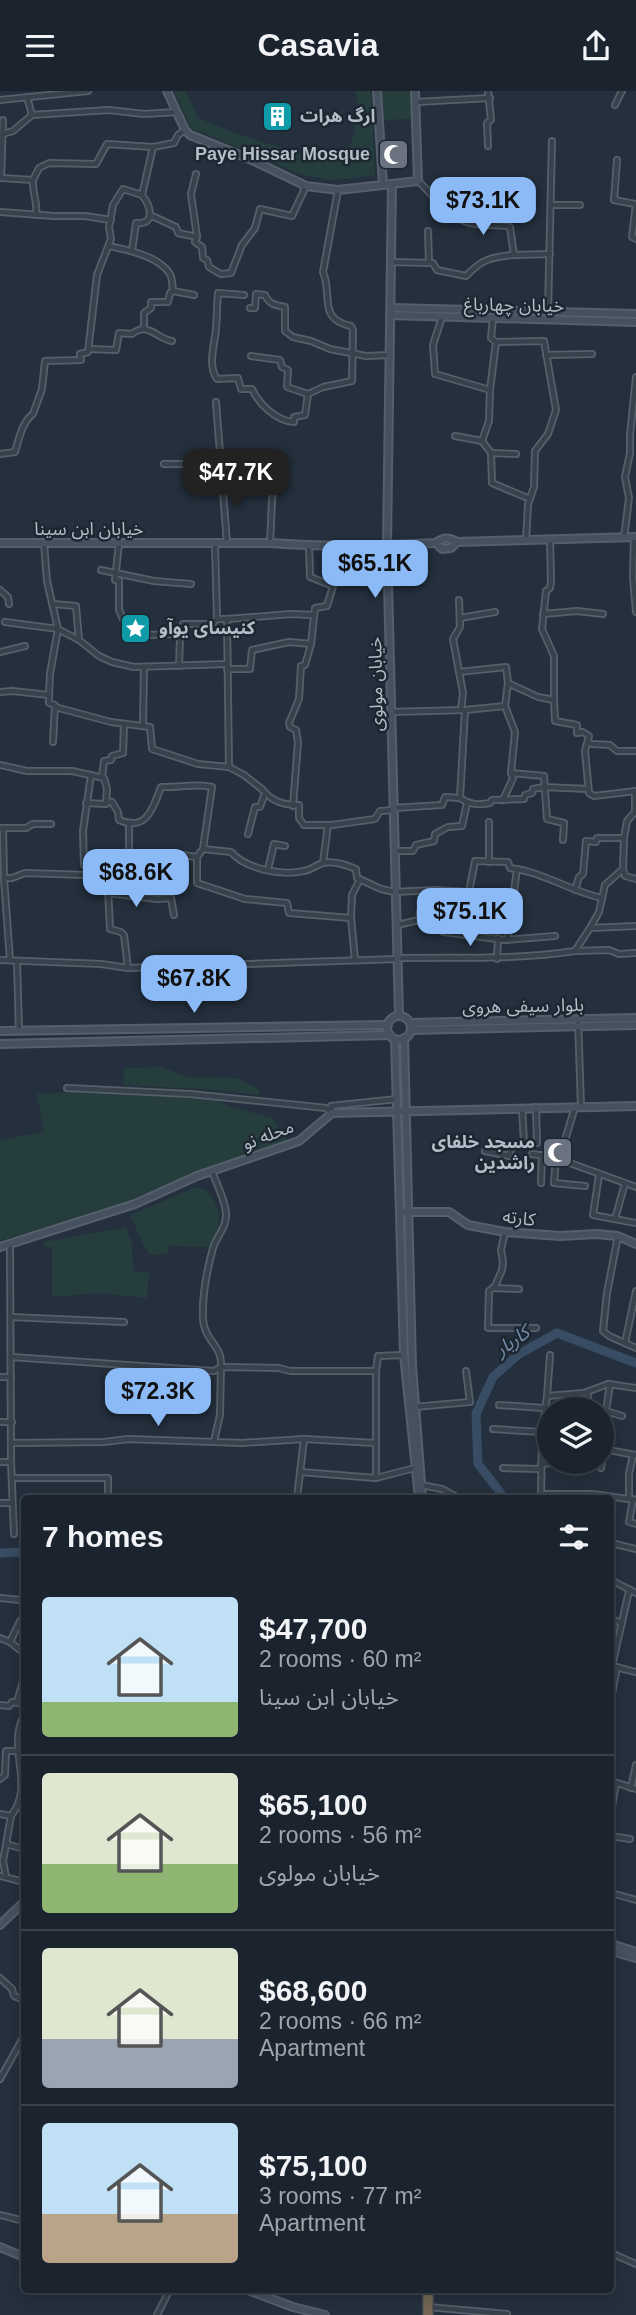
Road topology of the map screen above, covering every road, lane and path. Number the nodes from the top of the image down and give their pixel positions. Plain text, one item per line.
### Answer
1 (88, 91) edge
2 (167, 91) edge
3 (377, 91) edge
4 (415, 91) edge
5 (488, 91) edge
6 (622, 91) edge
7 (27, 97) junction
8 (490, 98) junction
9 (0, 100) edge
10 (416, 102) junction
11 (615, 105) dead end
12 (177, 112) junction
13 (32, 115) junction
14 (3, 120) dead end
15 (185, 130) junction
16 (3, 134) junction
17 (552, 141) dead end
18 (2, 142) edge
19 (488, 146) dead end
20 (153, 147) junction
21 (617, 160) dead end
22 (196, 174) dead end
23 (0, 179) edge
24 (33, 180) junction
25 (418, 181) junction
26 (392, 184) junction
27 (383, 185) junction
28 (306, 186) junction
29 (338, 190) junction
30 (142, 195) junction
31 (635, 204) edge
32 (551, 205) junction
33 (580, 205) dead end
34 (0, 212) edge
35 (36, 215) junction
36 (150, 215) junction
37 (111, 220) junction
38 (428, 232) dead end
39 (197, 237) junction
40 (636, 239) edge
41 (109, 246) junction
42 (132, 251) junction
43 (550, 254) junction
44 (514, 255) junction
45 (391, 262) junction
46 (429, 262) junction
47 (173, 291) junction
48 (194, 295) dead end
49 (243, 295) dead end
50 (250, 307) dead end
51 (391, 312) junction
52 (548, 312) junction
53 (636, 314) edge
54 (442, 317) junction
55 (493, 318) junction
56 (636, 322) edge
57 (144, 329) junction
58 (172, 341) dead end
59 (496, 342) junction
60 (89, 349) junction
61 (351, 353) junction
62 (390, 355) junction
63 (546, 355) junction
64 (592, 355) dead end
65 (251, 356) dead end
66 (636, 377) edge
67 (490, 390) junction
68 (308, 394) junction
69 (216, 402) dead end
70 (455, 436) dead end
71 (482, 441) junction
72 (491, 453) junction
73 (0, 454) edge
74 (516, 454) dead end
75 (628, 455) junction
76 (636, 455) edge
77 (163, 464) dead end
78 (279, 468) dead end
79 (222, 477) junction
80 (530, 499) junction
81 (635, 537) edge
82 (624, 538) junction
83 (550, 539) junction
84 (526, 541) junction
85 (0, 543) edge
86 (44, 543) junction
87 (119, 543) junction
88 (227, 543) junction
89 (270, 543) junction
90 (215, 544) junction
91 (387, 545) junction
92 (309, 546) junction
93 (101, 570) dead end
94 (116, 573) junction
95 (191, 584) dead end
96 (0, 590) edge
97 (459, 600) dead end
98 (9, 604) dead end
99 (53, 604) junction
100 (495, 612) dead end
101 (636, 612) edge
102 (543, 614) junction
103 (603, 614) dead end
104 (313, 615) junction
105 (460, 618) junction
106 (217, 619) junction
107 (227, 619) junction
108 (5, 622) dead end
109 (58, 629) junction
110 (180, 634) junction
111 (79, 640) junction
112 (311, 644) junction
113 (26, 646) dead end
114 (0, 652) edge
115 (178, 666) junction
116 (227, 666) junction
117 (144, 668) junction
118 (459, 672) junction
119 (508, 683) junction
120 (0, 692) edge
121 (49, 695) junction
122 (554, 700) junction
123 (505, 706) junction
124 (55, 707) junction
125 (463, 710) junction
126 (391, 712) junction
127 (124, 724) junction
128 (143, 725) junction
129 (53, 742) dead end
130 (588, 742) junction
131 (636, 751) edge
132 (0, 765) edge
133 (229, 767) junction
134 (511, 773) junction
135 (91, 775) junction
136 (102, 777) junction
137 (544, 787) junction
138 (587, 789) junction
139 (635, 791) edge
140 (264, 793) junction
141 (460, 799) junction
142 (503, 800) junction
143 (106, 801) junction
144 (86, 803) junction
145 (467, 803) junction
146 (293, 806) junction
147 (393, 809) junction
148 (489, 822) dead end
149 (51, 824) dead end
150 (128, 824) junction
151 (328, 825) junction
152 (1, 828) edge
153 (248, 834) dead end
154 (624, 838) junction
155 (563, 841) dead end
156 (285, 846) dead end
157 (129, 848) dead end
158 (203, 849) junction
159 (394, 851) junction
160 (168, 853) dead end
161 (197, 857) junction
162 (489, 862) junction
163 (323, 863) junction
164 (268, 869) junction
165 (517, 869) junction
166 (623, 869) junction
167 (91, 870) junction
168 (4, 878) junction
169 (360, 879) junction
170 (636, 879) edge
171 (575, 890) junction
172 (395, 892) junction
173 (107, 894) junction
174 (602, 898) junction
175 (174, 915) dead end
176 (351, 918) junction
177 (396, 925) junction
178 (636, 926) edge
179 (590, 928) junction
180 (555, 936) dead end
181 (498, 938) junction
182 (507, 940) junction
183 (575, 951) junction
184 (636, 953) edge
185 (397, 958) junction
186 (497, 959) junction
187 (0, 960) edge
188 (10, 960) junction
189 (355, 960) junction
190 (17, 962) junction
191 (128, 968) junction
192 (399, 1016) junction
193 (636, 1018) edge
194 (578, 1023) junction
195 (388, 1025) junction
196 (636, 1025) edge
197 (411, 1026) junction
198 (233, 1028) junction
199 (52, 1030) junction
200 (0, 1031) edge
201 (19, 1031) junction
202 (393, 1037) junction
203 (404, 1038) junction
204 (233, 1039) junction
205 (52, 1043) junction
206 (0, 1044) edge
207 (67, 1088) dead end
208 (397, 1099) junction
209 (636, 1105) edge
210 (578, 1106) junction
211 (536, 1107) junction
212 (522, 1108) junction
213 (401, 1110) junction
214 (332, 1113) junction
215 (537, 1143) dead end
216 (485, 1151) dead end
217 (532, 1154) dead end
218 (542, 1155) junction
219 (558, 1159) junction
220 (212, 1171) junction
221 (600, 1175) junction
222 (541, 1183) dead end
223 (625, 1183) junction
224 (584, 1186) dead end
225 (636, 1187) edge
226 (404, 1212) junction
227 (615, 1219) junction
228 (636, 1223) edge
229 (505, 1231) junction
230 (618, 1236) junction
231 (10, 1243) junction
232 (636, 1244) edge
233 (0, 1247) edge
234 (492, 1288) junction
235 (519, 1289) dead end
236 (636, 1291) edge
237 (635, 1304) edge
238 (11, 1317) junction
239 (124, 1322) dead end
240 (537, 1328) dead end
241 (625, 1343) junction
242 (636, 1348) edge
243 (404, 1355) junction
244 (550, 1355) dead end
245 (11, 1357) junction
246 (222, 1367) junction
247 (376, 1371) junction
248 (466, 1371) dead end
249 (0, 1377) edge
250 (11, 1377) junction
251 (610, 1384) junction
252 (636, 1388) edge
253 (587, 1392) junction
254 (565, 1395) joint
255 (547, 1396) joint
256 (588, 1397) edge
257 (499, 1405) dead end
258 (412, 1408) junction
259 (537, 1408) edge
260 (622, 1416) dead end
261 (0, 1422) edge
262 (12, 1422) junction
263 (493, 1430) dead end
264 (537, 1432) edge
265 (304, 1439) junction
266 (214, 1441) junction
267 (11, 1443) junction
268 (376, 1443) junction
269 (614, 1451) edge
270 (634, 1455) edge
271 (0, 1462) edge
272 (11, 1462) junction
273 (537, 1467) edge
274 (415, 1468) junction
275 (503, 1468) dead end
276 (300, 1472) junction
277 (541, 1474) edge
278 (12, 1478) junction
279 (376, 1478) junction
280 (419, 1486) junction
281 (108, 1495) edge
282 (298, 1495) edge
283 (420, 1495) edge
284 (453, 1495) edge
285 (540, 1495) edge
286 (566, 1495) edge
287 (600, 1495) edge
288 (614, 1497) edge
289 (633, 1499) edge
290 (0, 1503) edge
291 (12, 1503) junction
292 (636, 1524) edge
293 (13, 1534) dead end
294 (614, 1544) edge
295 (636, 1549) edge
296 (614, 1582) edge
297 (629, 1591) junction
298 (636, 1593) edge
299 (0, 1598) edge
300 (21, 1599) edge
301 (614, 1620) edge
302 (20, 1621) dead end
303 (622, 1623) junction
304 (0, 1638) edge
305 (10, 1642) junction
306 (21, 1651) edge
307 (614, 1661) edge
308 (614, 1666) edge
309 (636, 1672) edge
310 (21, 1688) edge
311 (17, 1702) junction
312 (21, 1703) edge
313 (0, 1705) edge
314 (21, 1727) edge
315 (17, 1751) junction
316 (21, 1759) edge
317 (636, 1765) edge
318 (0, 1779) edge
319 (614, 1782) edge
320 (634, 1788) edge
321 (21, 1790) edge
322 (0, 1814) edge
323 (11, 1815) junction
324 (614, 1836) edge
325 (630, 1839) dead end
326 (6, 1845) junction
327 (21, 1848) edge
328 (3, 1876) edge
329 (21, 1881) edge
330 (614, 1894) edge
331 (636, 1900) edge
332 (21, 1905) edge
333 (2, 1923) edge
334 (614, 1945) edge
335 (614, 1952) edge
336 (636, 1952) edge
337 (636, 1958) edge
338 (0, 1978) edge
339 (21, 1999) edge
340 (21, 2041) edge
341 (0, 2079) edge
342 (0, 2215) edge
343 (21, 2220) edge
344 (0, 2247) edge
345 (614, 2254) edge
346 (21, 2256) edge
347 (636, 2264) edge
348 (168, 2293) edge
349 (256, 2293) edge
350 (428, 2293) edge
351 (428, 2311) edge
352 (507, 2314) edge
353 (157, 2315) edge
354 (325, 2315) edge

1 - 7 street
2 - 12 street
3 - 27 street
4 - 10 street
5 - 8 street
6 - 11 street
7 - 9 street
7 - 13 street
8 - 10 street
8 - 19 street
10 - 25 street
12 - 13 street
12 - 15 street
13 - 16 street
14 - 16 street
15 - 20 street
15 - 28 street
16 - 18 street
17 - 32 street
18 - 23 street
20 - 24 street
20 - 30 street
21 - 31 street
22 - 39 street
23 - 24 street
24 - 35 street
25 - 26 street
25 - 44 street
26 - 27 street
26 - 45 street, خیابان مولوی
27 - 29 street
28 - 29 street
28 - 39 street
29 - 61 street
30 - 36 street
30 - 37 street
31 - 40 street
32 - 33 street
32 - 43 street
34 - 35 street
35 - 37 street
36 - 39 street
36 - 42 street
37 - 41 street
38 - 46 street
41 - 42 street
41 - 60 street
42 - 47 street
43 - 44 street
43 - 52 street
44 - 46 street
45 - 46 street
45 - 51 street, خیابان مولوی
47 - 48 street
47 - 57 street
49 - 68 street
50 - 61 street
51 - 52 street, خیابان چهارباغ
51 - 54 street, خیابان چهارباغ
51 - 62 street, خیابان مولوی
52 - 53 street, خیابان چهارباغ
54 - 55 street, خیابان چهارباغ
54 - 67 street
55 - 56 street, خیابان چهارباغ
55 - 59 street
57 - 58 street
57 - 60 street
59 - 63 street
59 - 67 street
60 - 73 street
61 - 62 street
61 - 68 street
62 - 91 street, خیابان مولوی
63 - 64 street
63 - 80 street
65 - 68 street
66 - 75 street
67 - 71 street
69 - 79 street
70 - 71 street
71 - 72 street
72 - 74 street
72 - 80 street
75 - 76 street
75 - 82 street
77 - 79 street
78 - 89 street
79 - 88 street
80 - 84 street
81 - 82 street, خیابان ابن سینا
81 - 101 street
82 - 83 street, خیابان ابن سینا
83 - 84 street, خیابان ابن سینا
83 - 102 street
84 - 91 street, خیابان ابن سینا
85 - 86 street, خیابان ابن سینا
86 - 87 street, خیابان ابن سینا
86 - 99 street
87 - 90 street, خیابان ابن سینا
87 - 94 street
88 - 89 street, خیابان ابن سینا
88 - 90 street, خیابان ابن سینا
89 - 92 street, خیابان ابن سینا
90 - 106 street
91 - 92 street, خیابان ابن سینا
91 - 126 street, خیابان مولوی
92 - 104 street
93 - 94 street
94 - 95 street
94 - 110 street
96 - 98 street
97 - 105 street
99 - 109 street
99 - 111 street
100 - 105 street
102 - 103 street
102 - 122 street
104 - 107 street
104 - 112 street
105 - 118 street
106 - 107 street
106 - 110 street
107 - 116 street
108 - 109 street
109 - 111 street
109 - 121 street
110 - 115 street
111 - 117 street
112 - 116 street
112 - 146 street
113 - 114 street
115 - 116 street
115 - 117 street
116 - 133 street
117 - 128 street
118 - 119 street
118 - 125 street
119 - 122 street
119 - 123 street
120 - 121 street
121 - 124 street
122 - 130 street
123 - 125 street
123 - 134 street
124 - 127 street
124 - 129 street
125 - 126 street
125 - 141 street
126 - 147 street, خیابان مولوی
127 - 128 street
127 - 136 street
128 - 133 street
130 - 131 street
130 - 138 street
132 - 135 street
133 - 140 street
134 - 137 street
134 - 142 street
135 - 136 street
135 - 144 street
136 - 143 street
137 - 138 street
137 - 142 street
137 - 155 street
138 - 139 street
139 - 154 street
140 - 146 street
140 - 153 street
141 - 145 street
141 - 147 street
142 - 145 street
143 - 144 street
143 - 150 street
144 - 167 street
145 - 159 street
146 - 151 street
147 - 151 street
147 - 159 street, خیابان مولوی
148 - 162 street
149 - 152 street
150 - 157 street
150 - 158 street
151 - 163 street
152 - 168 street
154 - 166 street
154 - 171 street
156 - 164 street
158 - 161 street
158 - 164 street
159 - 172 street, خیابان مولوی
160 - 161 street
161 - 176 street
162 - 165 street
162 - 172 street
163 - 164 street
163 - 169 street
165 - 171 street
165 - 182 street
166 - 170 street
166 - 174 street
167 - 168 street
167 - 173 street
168 - 188 street
169 - 172 street
169 - 176 street
171 - 174 street
172 - 177 street, خیابان مولوی
173 - 175 street
173 - 191 street
174 - 179 street
176 - 189 street
177 - 181 street
177 - 185 street, خیابان مولوی
178 - 179 street
179 - 183 street
180 - 182 street
181 - 182 street
181 - 186 street
183 - 184 street
183 - 186 street
185 - 186 street
185 - 189 street
185 - 192 street, خیابان مولوی
187 - 188 street
188 - 190 street
189 - 191 street
190 - 191 street
190 - 201 street
192 - 195 street
192 - 197 street
193 - 194 street, بلوار سیفی هروی
194 - 196 street, بلوار سیفی هروی
194 - 197 street, بلوار سیفی هروی
194 - 210 street
195 - 198 street
195 - 202 street
197 - 203 street
198 - 199 street
198 - 204 street
199 - 201 street
199 - 205 street
200 - 201 street
202 - 203 street
202 - 204 street
202 - 208 street
203 - 213 street
204 - 205 street
205 - 206 street
207 - 214 street
208 - 213 street
208 - 214 street
209 - 210 street
210 - 211 street
210 - 219 street
211 - 212 street
211 - 215 street
212 - 213 street
212 - 216 street
213 - 214 street
213 - 226 street
214 - 220 street, محله نو
217 - 218 street
218 - 219 street
218 - 222 street
219 - 221 street
219 - 224 street
220 - 231 street, محله نو
220 - 246 street
221 - 223 street
221 - 227 street
223 - 225 street
223 - 227 street
226 - 229 street, کارته
226 - 243 street
226 - 258 street
227 - 228 street
229 - 230 street, کارته
229 - 234 street
230 - 232 street, کارته
230 - 241 street
231 - 233 street, محله نو
231 - 238 street
234 - 235 street
234 - 240 street
236 - 237 street
237 - 241 street
238 - 239 street
238 - 245 street
241 - 242 street
243 - 247 street
243 - 258 street
244 - 255 street
245 - 246 street
245 - 250 street
246 - 247 street
246 - 266 street
247 - 268 street
248 - 258 street
249 - 250 street
250 - 262 street
251 - 252 street
251 - 253 street
251 - 260 street
253 - 254 street
253 - 256 street
254 - 255 street
257 - 259 street
258 - 274 street
258 - 280 street
261 - 262 street
262 - 267 street
263 - 264 street
265 - 266 street
265 - 268 street
265 - 276 street
266 - 267 street
267 - 272 street
268 - 279 street
269 - 270 street
270 - 289 street
271 - 272 street
272 - 278 street
273 - 275 street
274 - 279 street
274 - 280 street
276 - 279 street
276 - 282 street
277 - 285 street
278 - 281 street
278 - 291 street
280 - 283 street
280 - 284 street
286 - 287 street
288 - 289 street
289 - 292 street
290 - 291 street
291 - 293 street
294 - 295 street
296 - 297 street
297 - 298 street
297 - 303 street
299 - 300 street
301 - 303 street
302 - 305 street
303 - 307 street
304 - 305 street
305 - 306 street
308 - 309 street
310 - 311 street
311 - 312 street
311 - 313 street
314 - 315 street
315 - 316 street
315 - 318 street
317 - 320 street
319 - 320 street
321 - 323 street
322 - 323 street
323 - 326 street
324 - 325 street
326 - 327 street
326 - 328 street
328 - 329 street
330 - 331 street
332 - 333 street
334 - 336 street
335 - 337 street
338 - 339 street
340 - 341 street
342 - 343 street
344 - 346 street
345 - 347 street
348 - 353 street
349 - 354 street
350 - 351 highway
351 - 352 street

